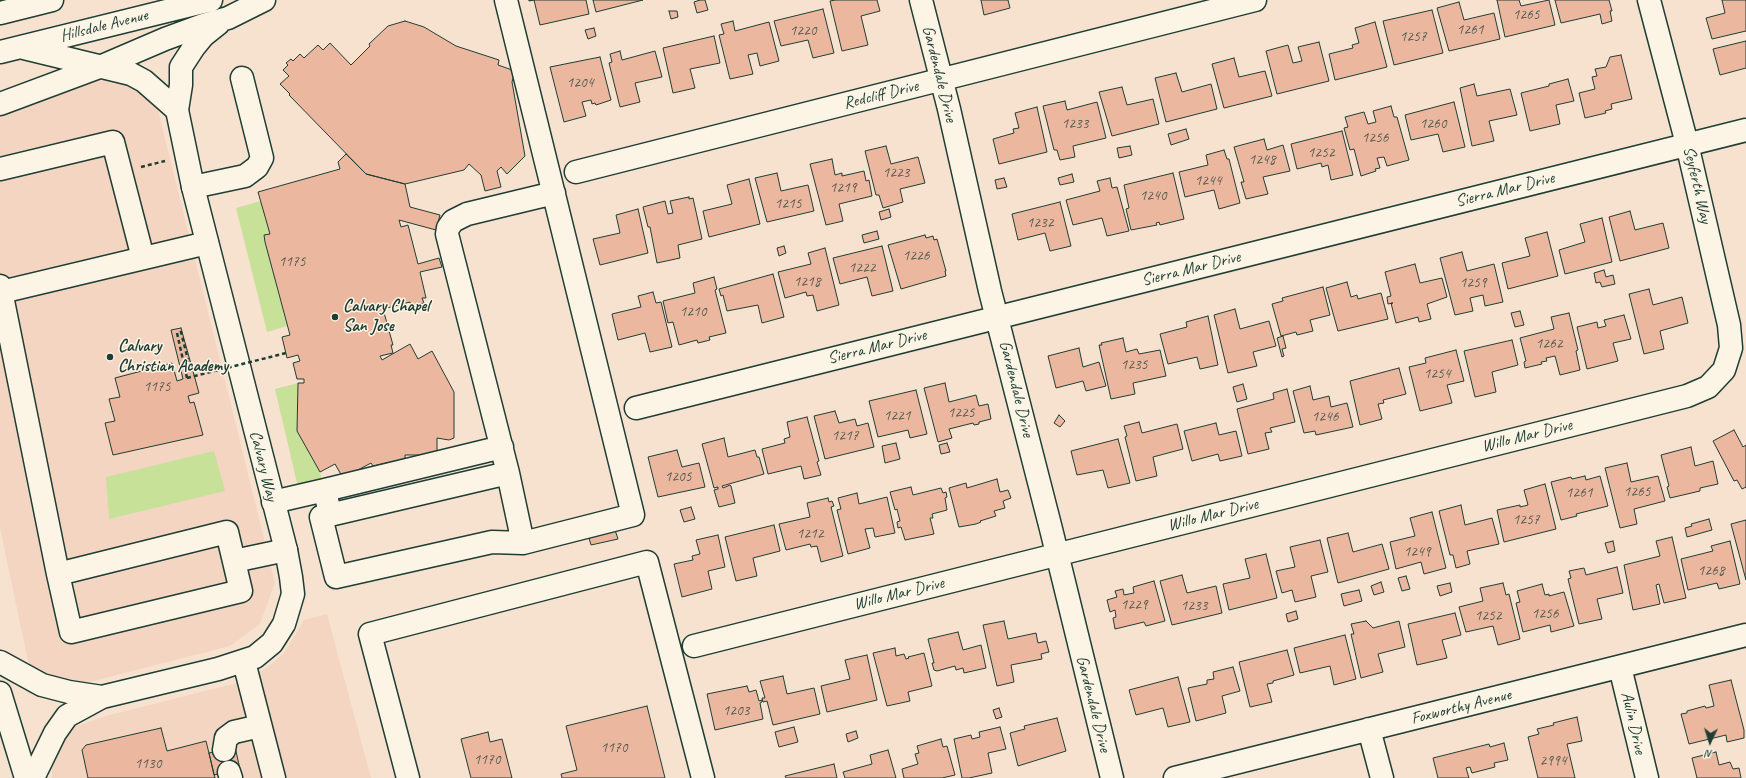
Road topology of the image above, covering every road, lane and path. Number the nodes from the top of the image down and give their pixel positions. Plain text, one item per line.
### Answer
1 (52, 0) edge
2 (211, 0) edge
3 (264, 0) edge
4 (506, 0) edge
5 (921, 0) edge
6 (1255, 0) edge
7 (1649, 0) edge
8 (0, 13) edge
9 (228, 18) junction
10 (10, 50) edge
11 (102, 66) junction
12 (242, 78) dead end
13 (941, 79) junction
14 (0, 104) edge
15 (177, 110) junction
16 (1746, 130) edge
17 (1687, 144) junction
18 (0, 170) edge
19 (576, 172) dead end
20 (193, 187) junction
21 (554, 193) junction
22 (207, 243) junction
23 (143, 258) junction
24 (1, 289) edge
25 (997, 317) junction
26 (286, 353) dead end
27 (1724, 370) joint
28 (191, 372) dead end
29 (636, 408) dead end
30 (502, 447) junction
31 (508, 473) junction
32 (325, 490) junction
33 (273, 502) junction
34 (331, 516) junction
35 (523, 543) junction
36 (286, 550) junction
37 (1057, 554) junction
38 (234, 562) junction
39 (58, 574) junction
40 (1746, 635) edge
41 (694, 646) dead end
42 (0, 662) edge
43 (244, 662) junction
44 (1620, 667) junction
45 (0, 693) edge
46 (102, 697) junction
47 (260, 726) junction
48 (1369, 729) junction
49 (224, 750) dead end
50 (26, 778) edge
51 (33, 778) edge
52 (274, 778) edge
53 (408, 778) edge
54 (703, 778) edge
55 (1112, 778) edge
56 (1175, 778) edge
57 (1382, 778) edge
58 (1647, 778) edge

1 - 8 main road
2 - 10 main road, Hillsdale Avenue
3 - 9 main road
4 - 21 main road
5 - 13 main road, Gardendale Drive
6 - 13 main road, Redcliff Drive
7 - 17 main road, Seyferth Way
9 - 11 main road
9 - 15 main road
10 - 11 main road
11 - 14 main road
11 - 15 main road
12 - 20 main road
13 - 19 main road, Redcliff Drive
13 - 25 main road, Gardendale Drive
15 - 20 main road, Calvary Way
16 - 17 main road, Sierra Mar Drive
17 - 25 main road, Sierra Mar Drive
17 - 27 main road, Seyferth Way
18 - 23 main road
20 - 22 main road, Calvary Way
21 - 30 main road
21 - 35 main road
22 - 23 main road
22 - 33 main road, Calvary Way
23 - 24 main road
24 - 39 main road
25 - 29 main road, Sierra Mar Drive
25 - 37 main road, Gardendale Drive
26 - 28 path, bridge
27 - 37 main road, Willo Mar Drive
30 - 31 main road
30 - 32 main road
31 - 34 main road
31 - 35 main road
32 - 33 main road
32 - 34 main road
33 - 36 main road, Calvary Way
34 - 35 main road
36 - 38 main road
36 - 43 main road, Calvary Way
37 - 41 main road, Willo Mar Drive
37 - 55 main road, Gardendale Drive
38 - 39 main road
38 - 39 main road
40 - 44 main road, Foxworthy Avenue
42 - 46 main road
43 - 46 main road, Calvary Way
43 - 47 main road
44 - 48 main road, Foxworthy Avenue
44 - 58 main road, Aulin Drive
45 - 50 main road
46 - 51 main road
47 - 49 main road
47 - 52 main road
48 - 56 main road, Foxworthy Avenue
48 - 57 main road
53 - 54 main road

